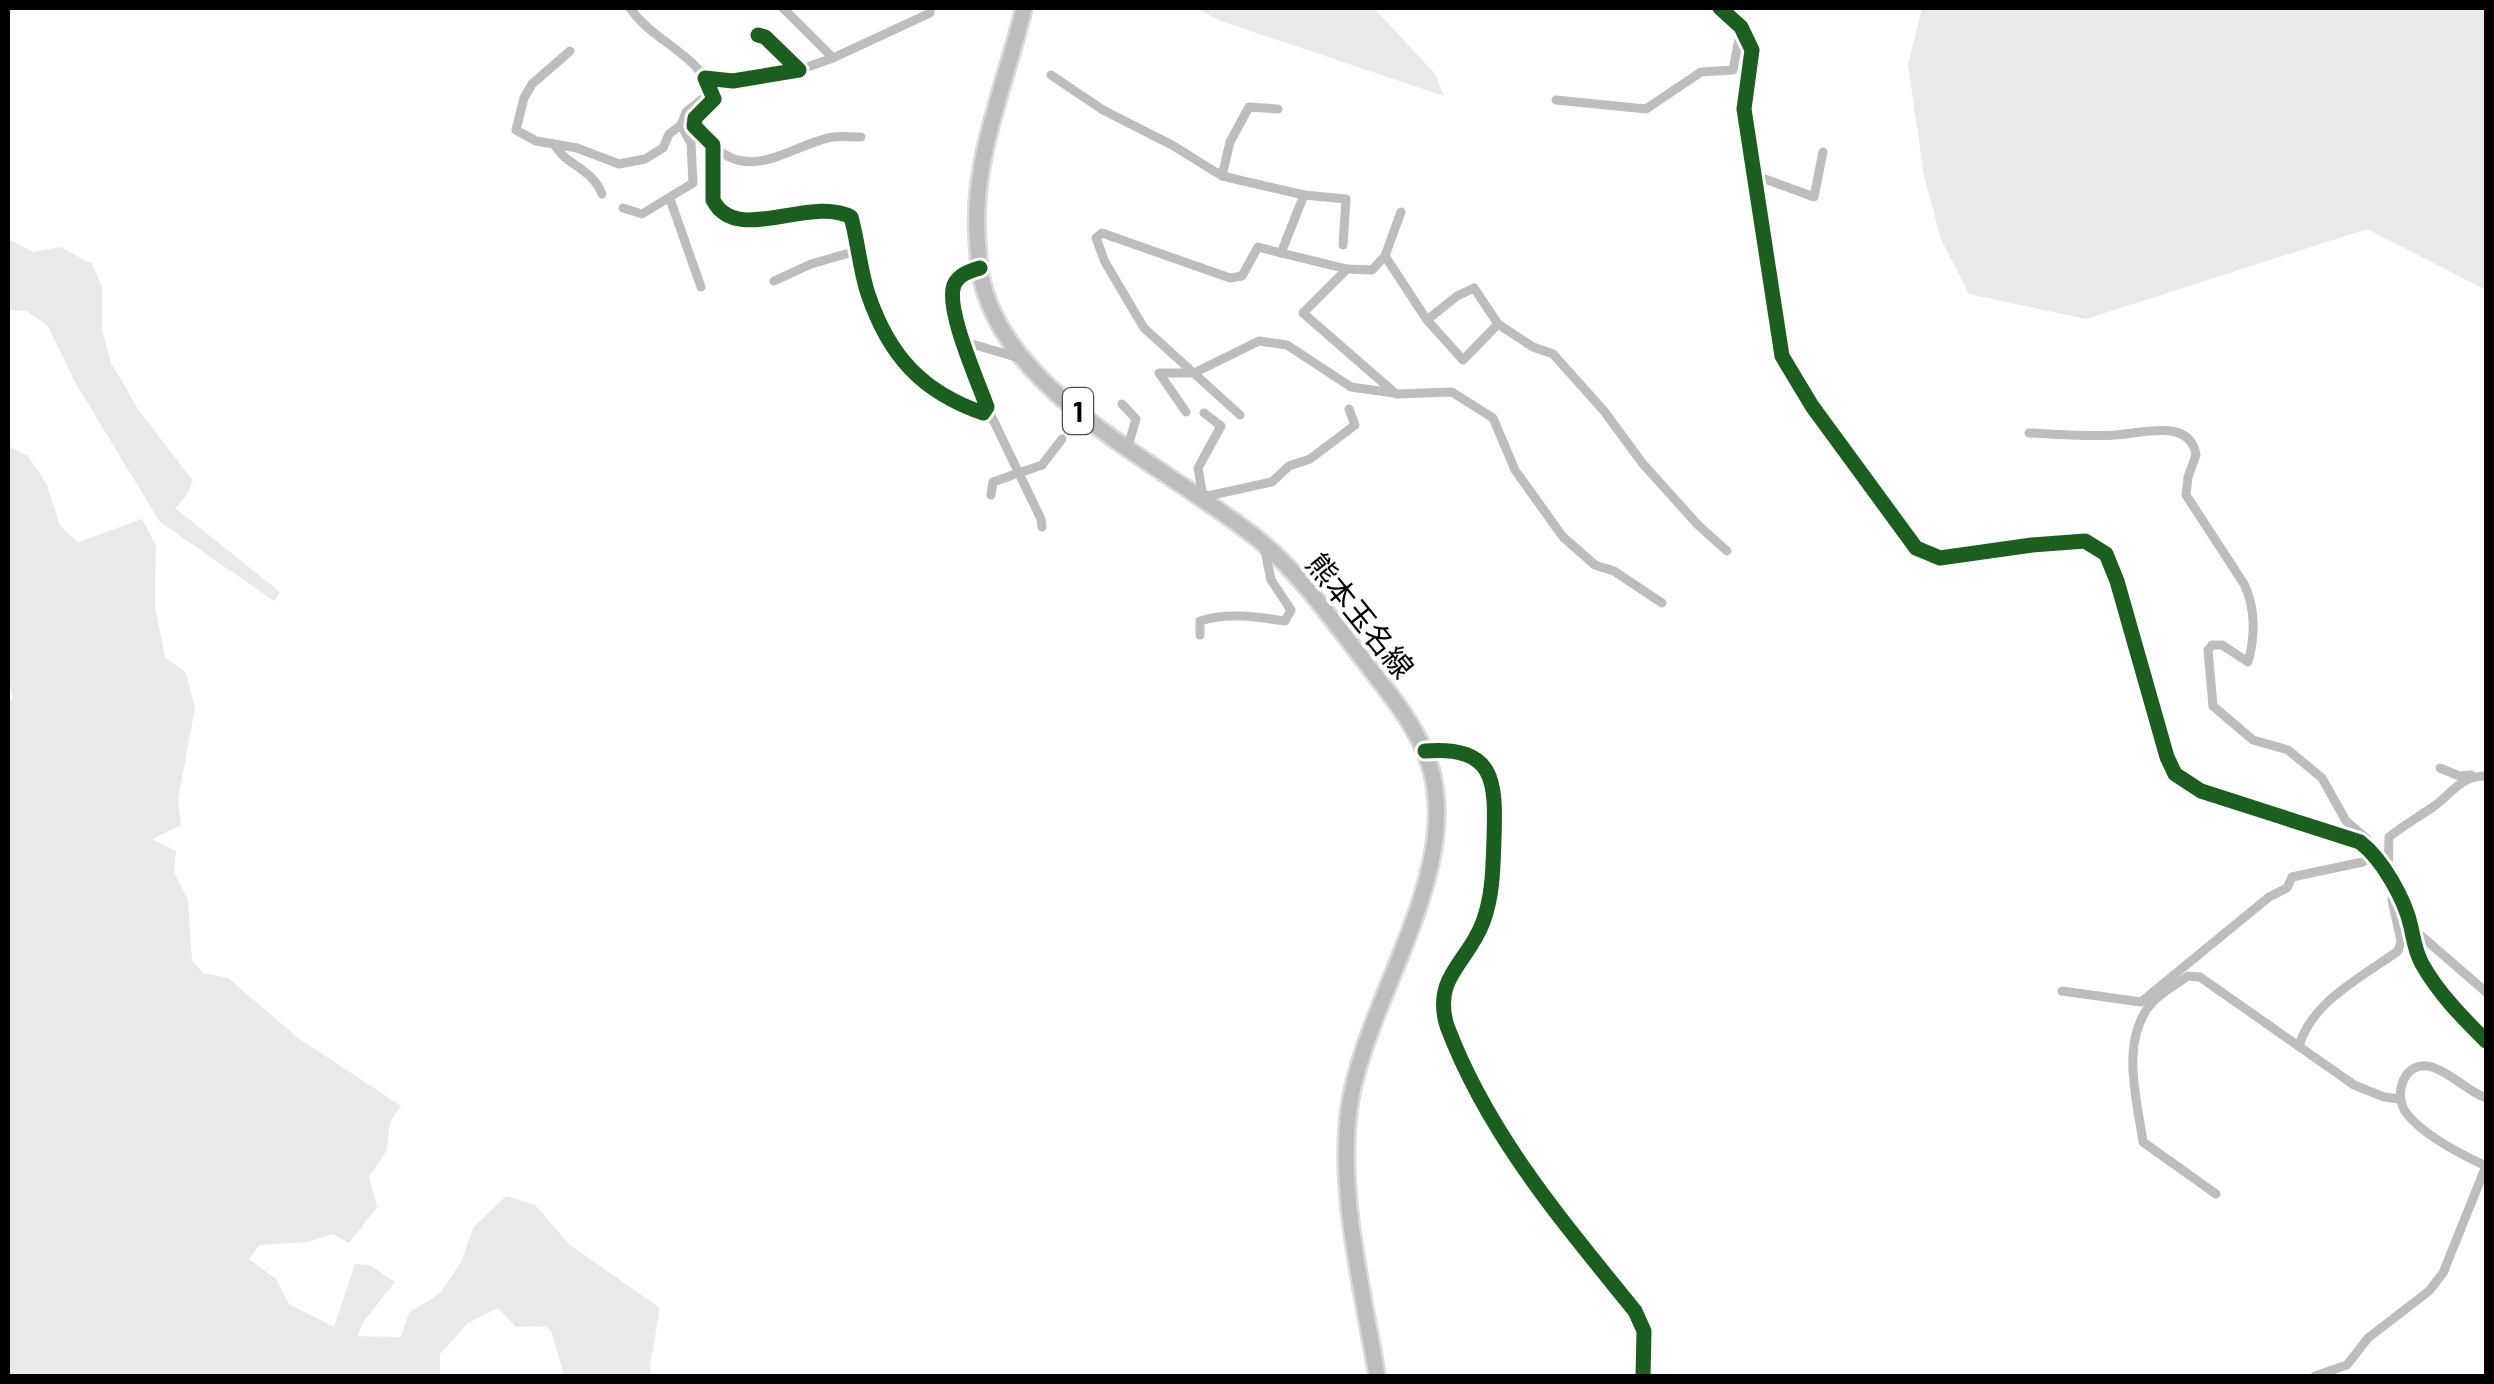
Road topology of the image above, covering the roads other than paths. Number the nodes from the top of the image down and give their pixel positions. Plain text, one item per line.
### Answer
1 (630, 8) edge
2 (783, 8) edge
3 (930, 8) edge
4 (1024, 8) edge
5 (1720, 8) edge
6 (1741, 27) junction
7 (758, 35) dead end
8 (570, 51) dead end
9 (833, 58) junction
10 (798, 70) junction
11 (1051, 74) dead end
12 (706, 78) junction
13 (710, 92) junction
14 (1556, 100) dead end
15 (1278, 109) dead end
16 (680, 124) junction
17 (860, 136) dead end
18 (554, 144) junction
19 (713, 145) junction
20 (1823, 152) dead end
21 (1222, 176) junction
22 (1754, 176) junction
23 (602, 194) dead end
24 (1304, 195) junction
25 (670, 198) junction
26 (623, 208) dead end
27 (1401, 212) dead end
28 (1343, 245) dead end
29 (860, 250) junction
30 (1280, 253) junction
31 (1385, 256) junction
32 (980, 268) junction
33 (1347, 269) junction
34 (774, 282) dead end
35 (701, 287) dead end
36 (1427, 320) junction
37 (1498, 324) junction
38 (965, 342) junction
39 (1022, 359) junction
40 (1194, 372) junction
41 (1396, 394) junction
42 (1122, 404) dead end
43 (1812, 406) joint
44 (987, 407) junction
45 (1349, 409) dead end
46 (1186, 412) dead end
47 (1204, 413) dead end
48 (1240, 415) dead end
49 (2029, 434) dead end
50 (1062, 438) dead end
51 (1128, 446) junction
52 (1020, 473) junction
53 (991, 495) dead end
54 (1202, 497) junction
55 (1042, 526) dead end
56 (1263, 543) junction
57 (1727, 551) dead end
58 (1662, 603) dead end
59 (1200, 635) dead end
60 (1425, 752) junction
61 (2440, 768) dead end
62 (2483, 775) edge
63 (2372, 852) junction
64 (2388, 874) junction
65 (2396, 894) junction
66 (2411, 927) junction
67 (2062, 991) dead end
68 (2486, 992) edge
69 (2486, 1041) edge
70 (2299, 1046) junction
71 (2399, 1098) junction
72 (2486, 1098) edge
73 (2216, 1194) dead end
74 (1377, 1376) edge
75 (1643, 1376) edge
76 (2315, 1376) edge

1 - 12 street
2 - 9 street
3 - 9 street
4 - 32 main road, 熊本玉名線 / 1
5 - 6 street
6 - 14 street
6 - 22 street
7 - 10 street
8 - 18 street
9 - 10 street
10 - 12 street
11 - 21 street
12 - 13 street
13 - 16 street
13 - 19 street
15 - 21 street
16 - 18 street
16 - 25 street
17 - 19 street
18 - 23 street
19 - 29 street
20 - 22 street
21 - 24 street
22 - 43 street
24 - 28 street
24 - 30 street
25 - 26 street
25 - 35 street
27 - 31 street
29 - 34 street
29 - 44 street
30 - 33 street
30 - 40 street
31 - 33 street
31 - 36 street
32 - 38 street
32 - 39 main road, 熊本玉名線 / 1
33 - 41 street
36 - 37 street
36 - 37 street
37 - 57 street
38 - 39 street
38 - 44 street
39 - 51 main road, 熊本玉名線 / 1
40 - 41 street
40 - 46 street
40 - 48 street
41 - 58 street
42 - 51 street
43 - 63 street
44 - 52 street
45 - 54 street
47 - 54 street
49 - 63 street
50 - 52 street
51 - 54 main road, 熊本玉名線 / 1
52 - 53 street
52 - 55 street
54 - 56 main road, 熊本玉名線 / 1
56 - 59 street
56 - 60 main road, 熊本玉名線 / 1
60 - 74 main road, 熊本玉名線 / 1
60 - 75 street
61 - 62 street
62 - 64 street
63 - 64 street
63 - 67 street
64 - 65 street
65 - 66 street
65 - 70 street
66 - 68 street
66 - 69 street
70 - 71 street
70 - 73 street
71 - 72 street
71 - 76 street

